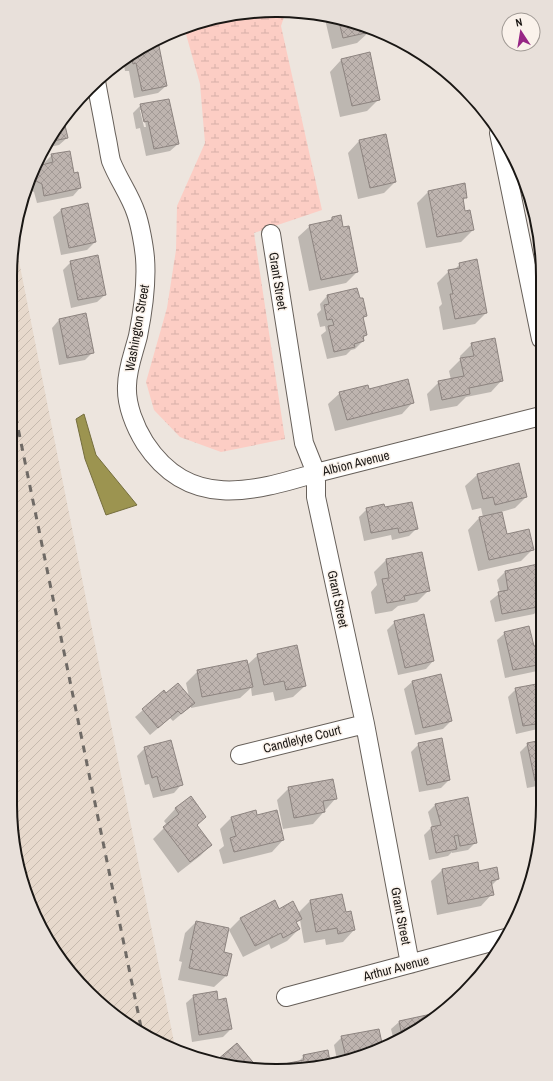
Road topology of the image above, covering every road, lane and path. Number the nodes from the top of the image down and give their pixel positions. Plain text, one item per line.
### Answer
1 (97, 89) edge
2 (502, 150) edge
3 (271, 234) dead end
4 (536, 314) edge
5 (536, 417) edge
6 (172, 472) joint
7 (316, 473) junction
8 (365, 724) junction
9 (240, 755) dead end
10 (497, 940) edge
11 (410, 964) junction
12 (286, 997) dead end

1 - 6 street, Washington Street
2 - 4 street
3 - 7 street, Grant Street
5 - 7 street, Albion Avenue
6 - 7 street, Albion Avenue
7 - 8 street, Grant Street
8 - 9 street, Candlelyte Court
8 - 11 street, Grant Street
10 - 11 street, Arthur Avenue
11 - 12 street, Arthur Avenue

